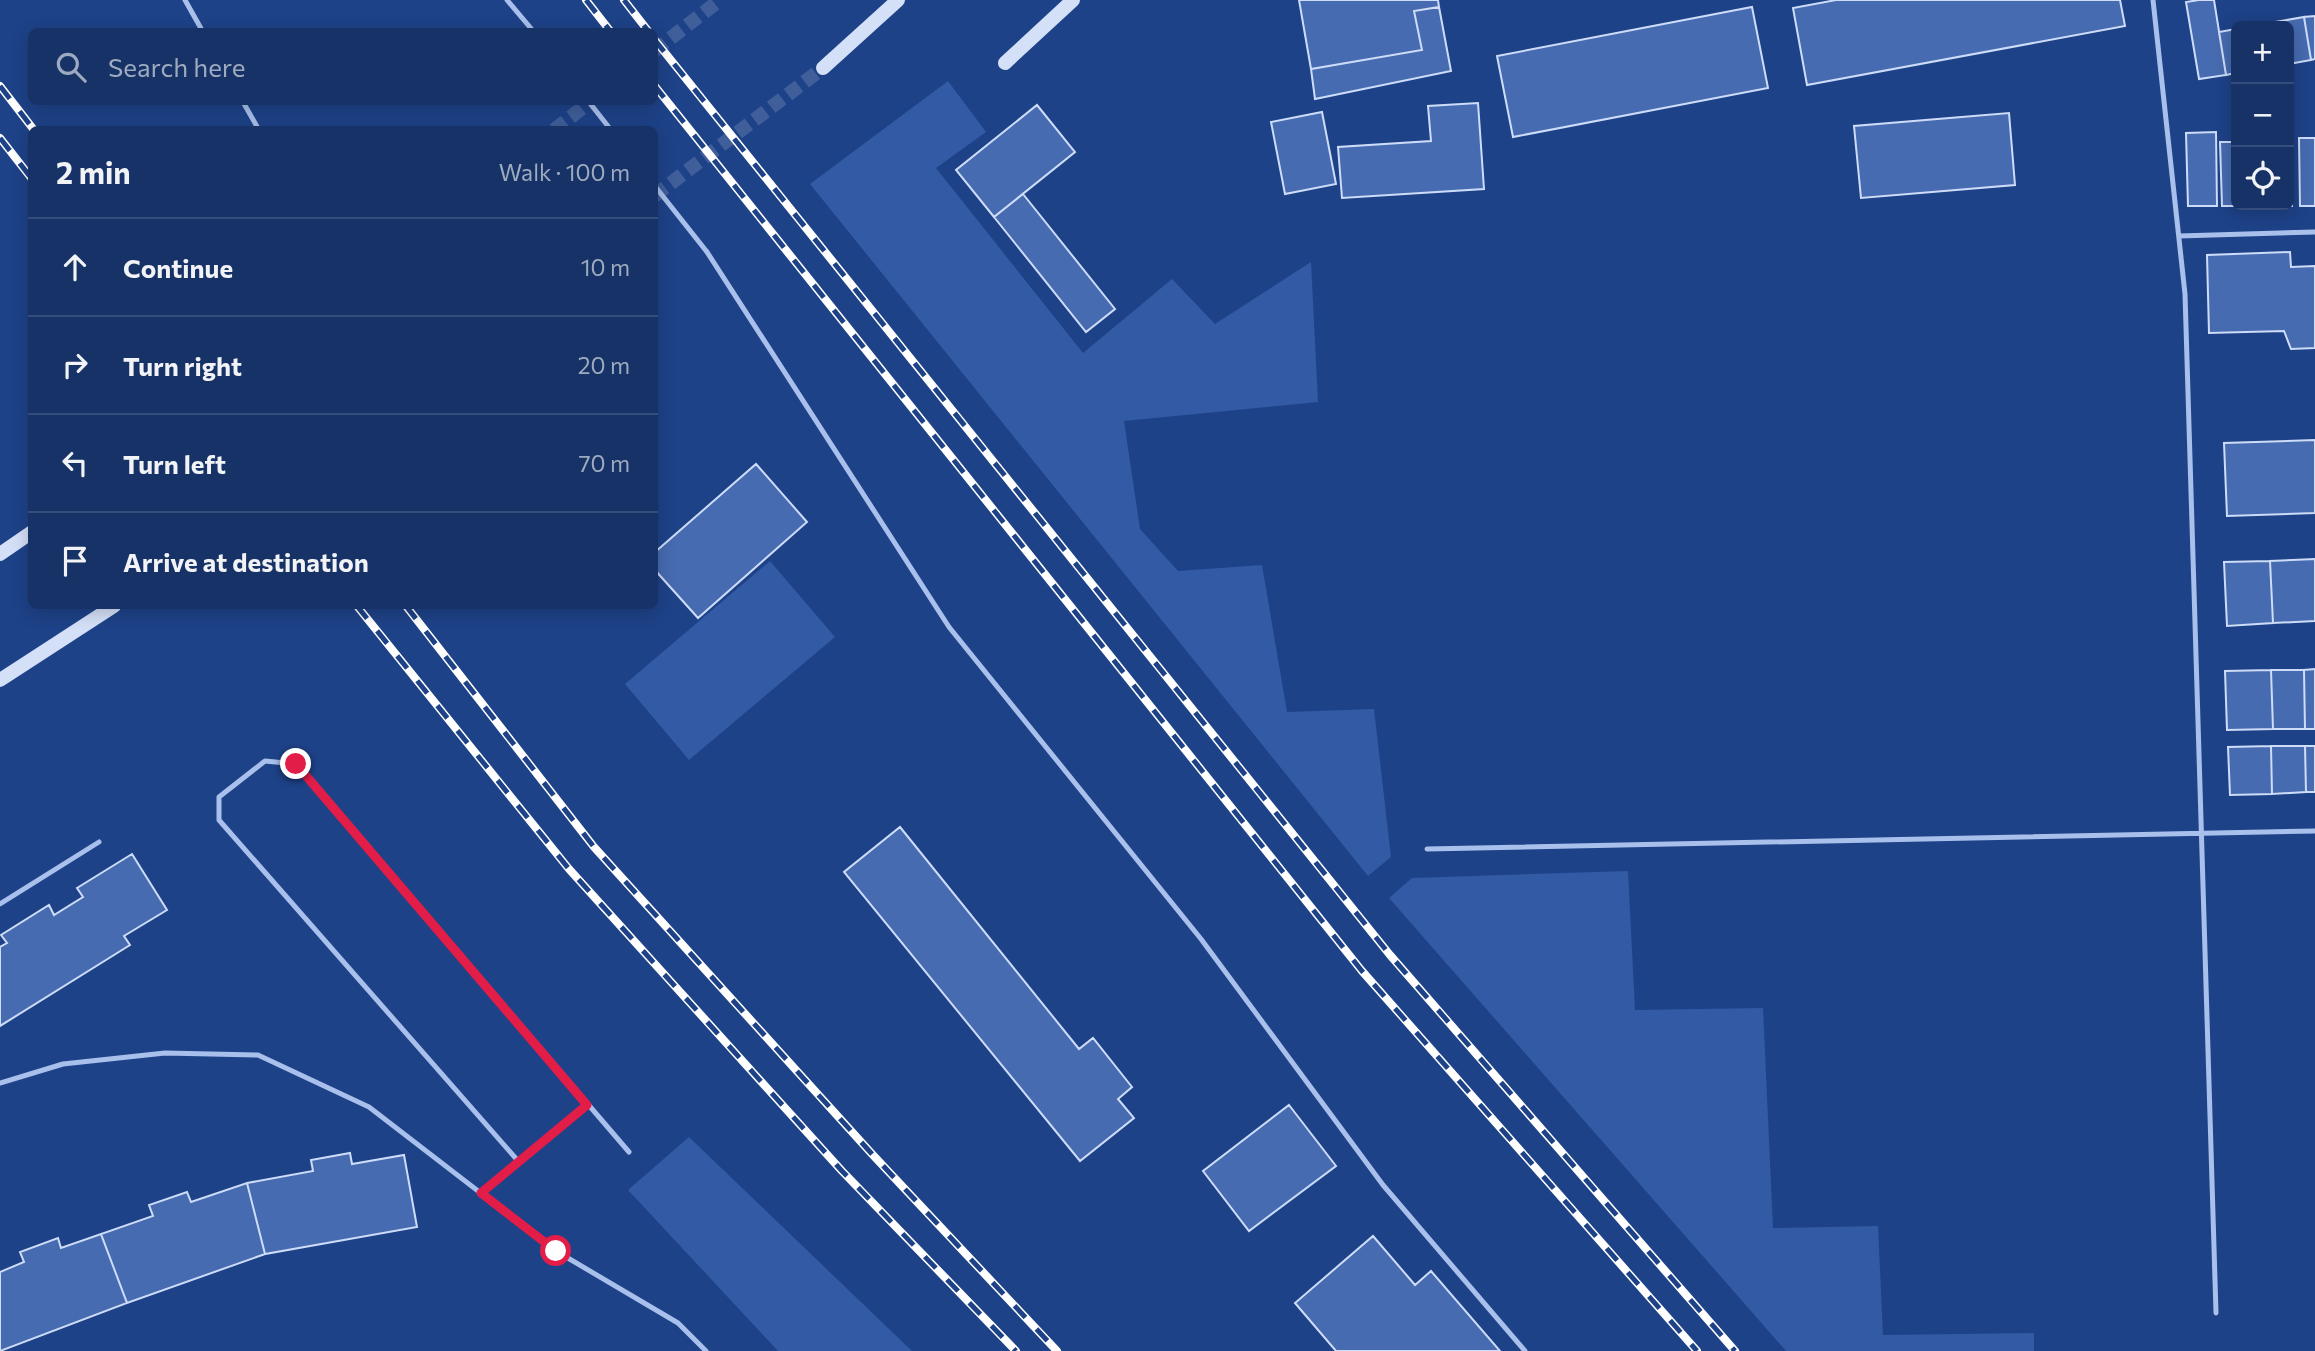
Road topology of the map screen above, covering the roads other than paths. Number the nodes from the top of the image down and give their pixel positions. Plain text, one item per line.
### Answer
1 (186, 0) edge
2 (508, 0) edge
3 (898, 0) edge
4 (1073, 0) edge
5 (2153, 0) edge
6 (201, 28) edge
7 (531, 28) edge
8 (1005, 63) dead end
9 (823, 68) tunnel mouth
10 (245, 105) edge
11 (591, 105) edge
12 (257, 126) edge
13 (608, 126) edge
14 (658, 190) edge
15 (2315, 233) edge
16 (2179, 236) junction
17 (28, 535) edge
18 (0, 554) edge
19 (109, 609) edge
20 (0, 680) edge
21 (2315, 831) edge
22 (2203, 834) junction
23 (99, 842) dead end
24 (1427, 849) dead end
25 (0, 904) edge
26 (0, 1083) edge
27 (587, 1105) junction
28 (629, 1152) dead end
29 (519, 1162) junction
30 (481, 1193) junction
31 (2216, 1313) dead end
32 (706, 1351) edge
33 (1525, 1351) edge

1 - 6 lane
2 - 7 lane
3 - 9 main road
4 - 8 main road
5 - 16 lane
10 - 12 lane
11 - 13 lane, bridge
14 - 33 lane, bridge
15 - 16 lane
16 - 22 lane
17 - 18 main road
19 - 20 main road
21 - 22 lane
22 - 24 lane
22 - 31 lane
23 - 25 lane
26 - 30 lane
27 - 28 lane
27 - 29 lane
27 - 29 lane
29 - 30 lane
30 - 32 lane

